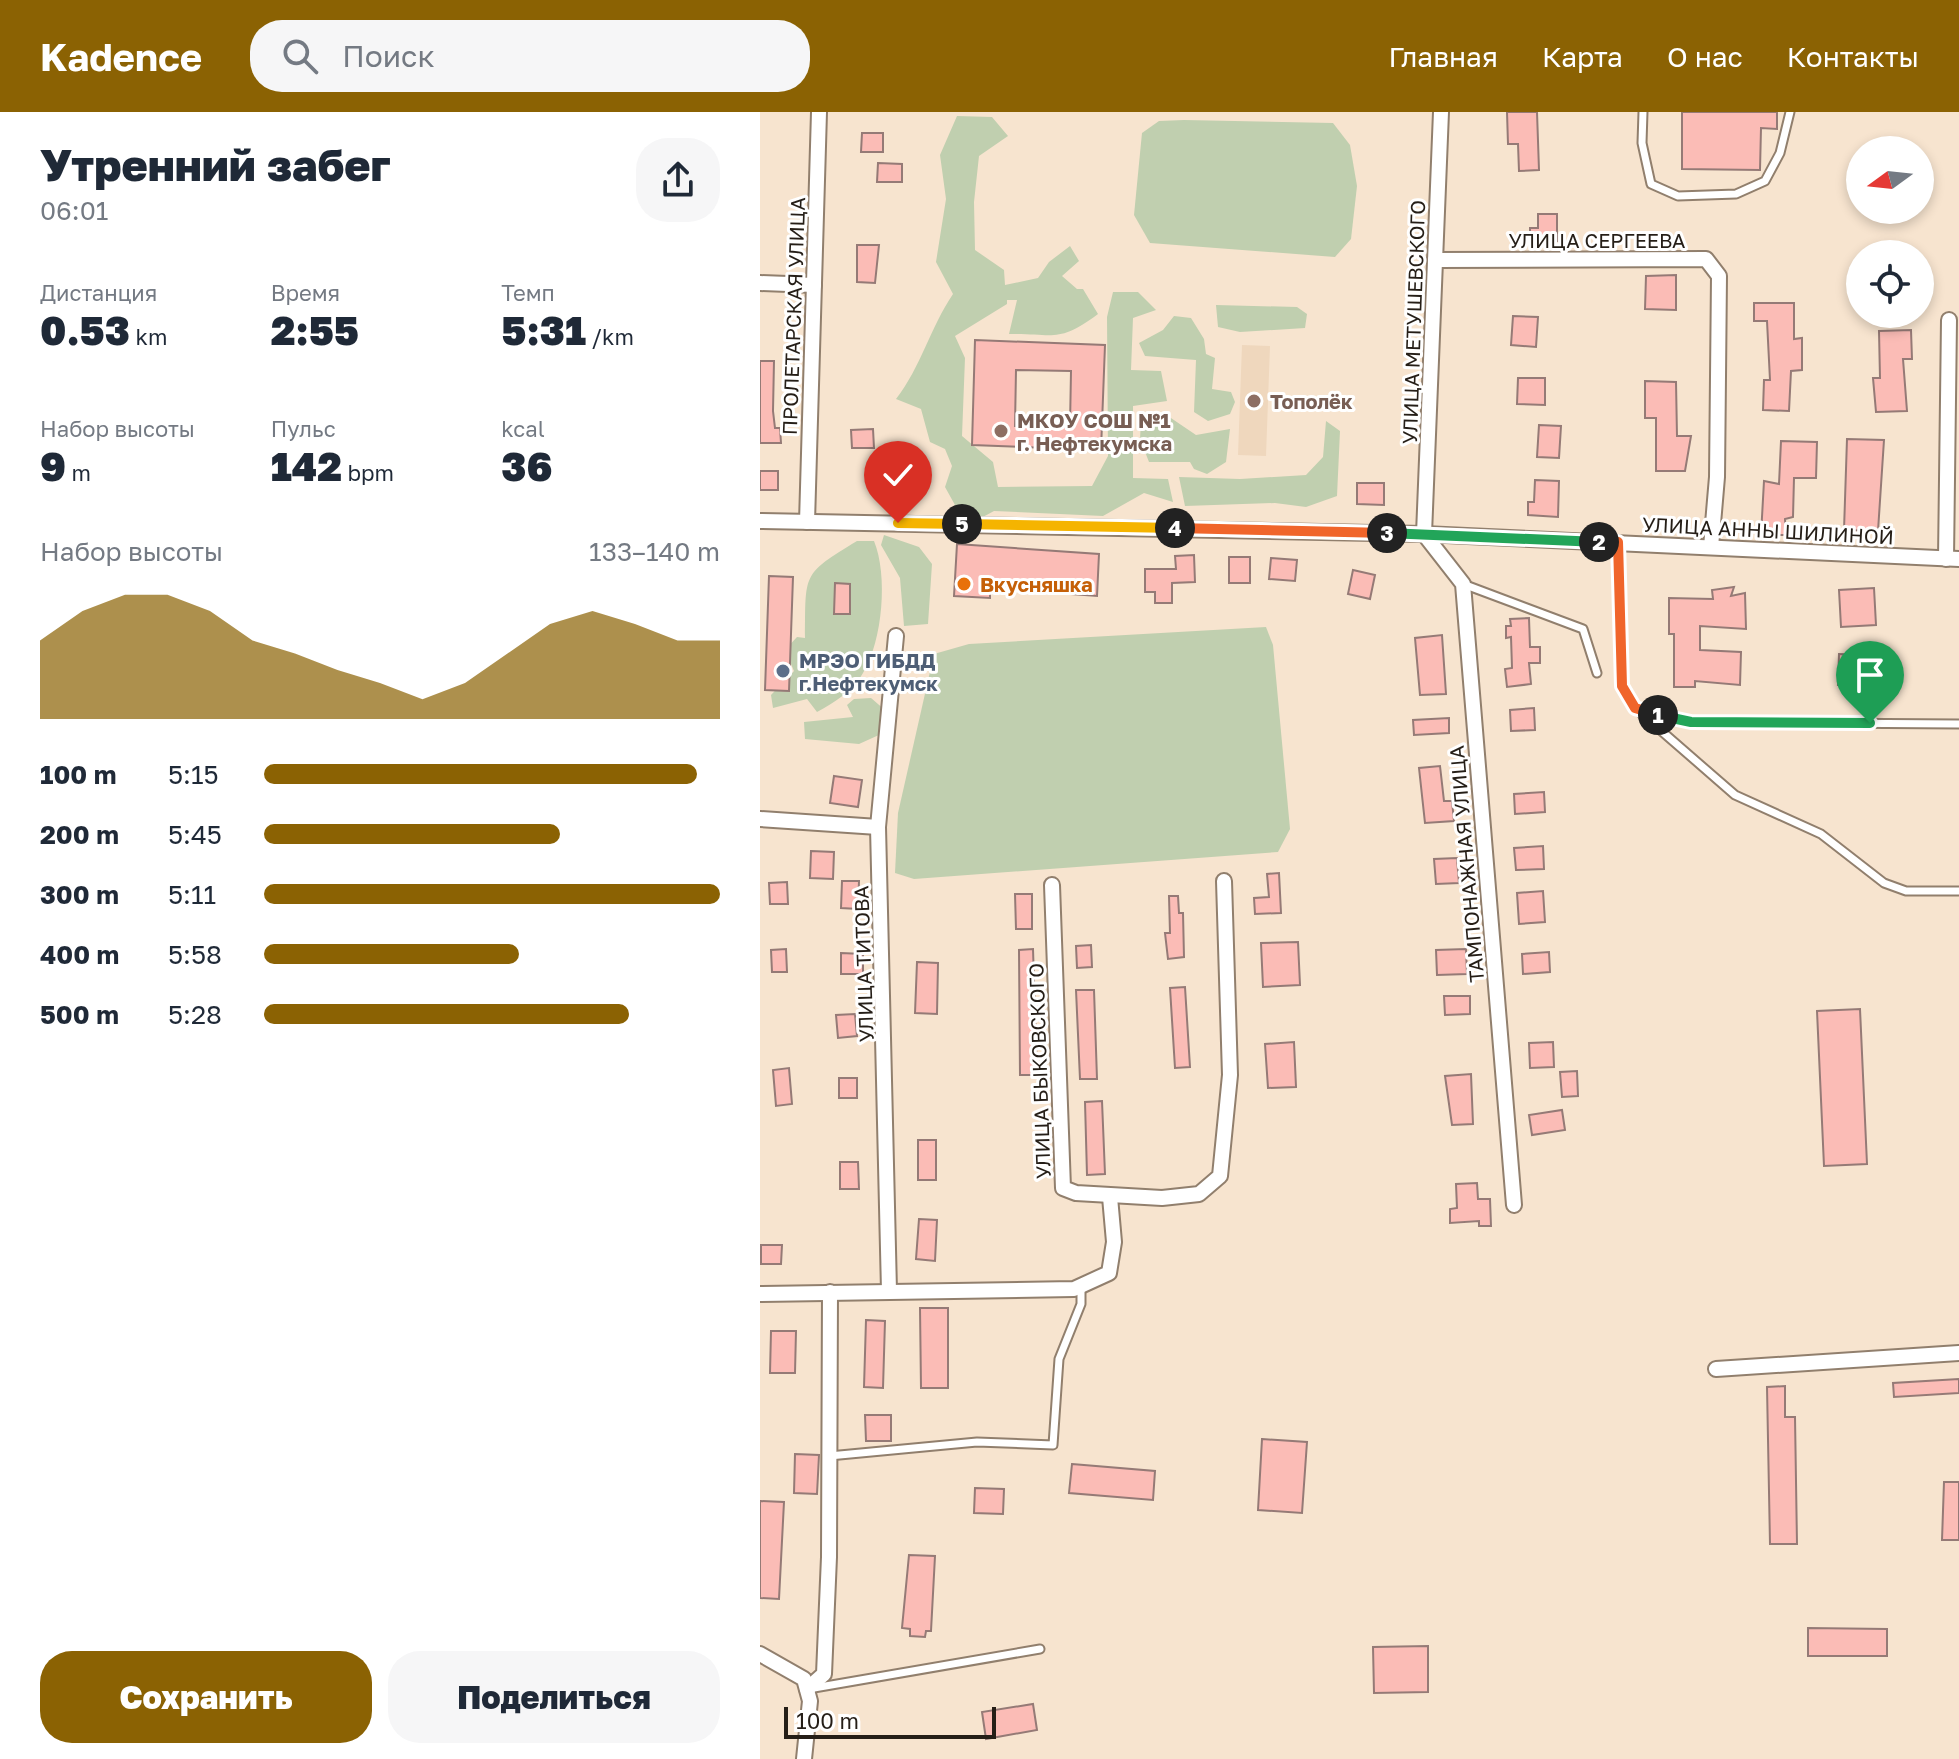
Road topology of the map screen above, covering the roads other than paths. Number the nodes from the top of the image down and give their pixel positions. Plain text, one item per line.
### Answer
1 (819, 112) edge
2 (1441, 112) edge
3 (1643, 112) edge
4 (1790, 112) edge
5 (1435, 260) junction
6 (760, 283) edge
7 (814, 285) junction
8 (1949, 320) dead end
9 (760, 521) edge
10 (807, 522) junction
11 (1424, 534) junction
12 (1618, 542) junction
13 (1711, 547) junction
14 (1952, 559) edge
15 (1463, 584) junction
16 (896, 636) dead end
17 (1597, 673) dead end
18 (1635, 708) junction
19 (1959, 724) edge
20 (760, 819) edge
21 (878, 827) junction
22 (1224, 881) dead end
23 (1052, 885) dead end
24 (1959, 891) edge
25 (1110, 1197) junction
26 (1514, 1205) dead end
27 (1077, 1287) junction
28 (889, 1291) junction
29 (830, 1292) junction
30 (760, 1294) edge
31 (1959, 1353) edge
32 (1716, 1369) dead end
33 (829, 1456) junction
34 (1040, 1649) dead end
35 (760, 1654) edge
36 (808, 1695) junction
37 (804, 1759) edge

1 - 7 street, ПРОЛЕТАРСКАЯ УЛИЦА
2 - 5 street, УЛИЦА МЕТУШЕВСКОГО
3 - 4 lane
5 - 11 street, УЛИЦА МЕТУШЕВСКОГО
5 - 13 street, УЛИЦА СЕРГЕЕВА
6 - 7 street
7 - 10 street, ПРОЛЕТАРСКАЯ УЛИЦА
8 - 14 street
9 - 10 street, УЛИЦА АННЫ ШИЛИНОЙ
10 - 11 street, УЛИЦА АННЫ ШИЛИНОЙ
11 - 12 street, УЛИЦА АННЫ ШИЛИНОЙ
11 - 15 street
12 - 13 street, УЛИЦА АННЫ ШИЛИНОЙ
12 - 18 lane
13 - 14 street, УЛИЦА АННЫ ШИЛИНОЙ
15 - 17 lane
15 - 26 street, ТАМПОНАЖНАЯ УЛИЦА
16 - 21 street, УЛИЦА ТИТОВА
18 - 19 lane
18 - 24 lane
20 - 21 street
21 - 28 street, УЛИЦА ТИТОВА
22 - 25 street
23 - 25 street, УЛИЦА БЫКОВСКОГО
25 - 27 street
27 - 28 street
27 - 33 lane
28 - 29 street
29 - 30 street
29 - 33 street
31 - 32 street
33 - 36 street
34 - 36 lane
35 - 36 street
36 - 37 street

